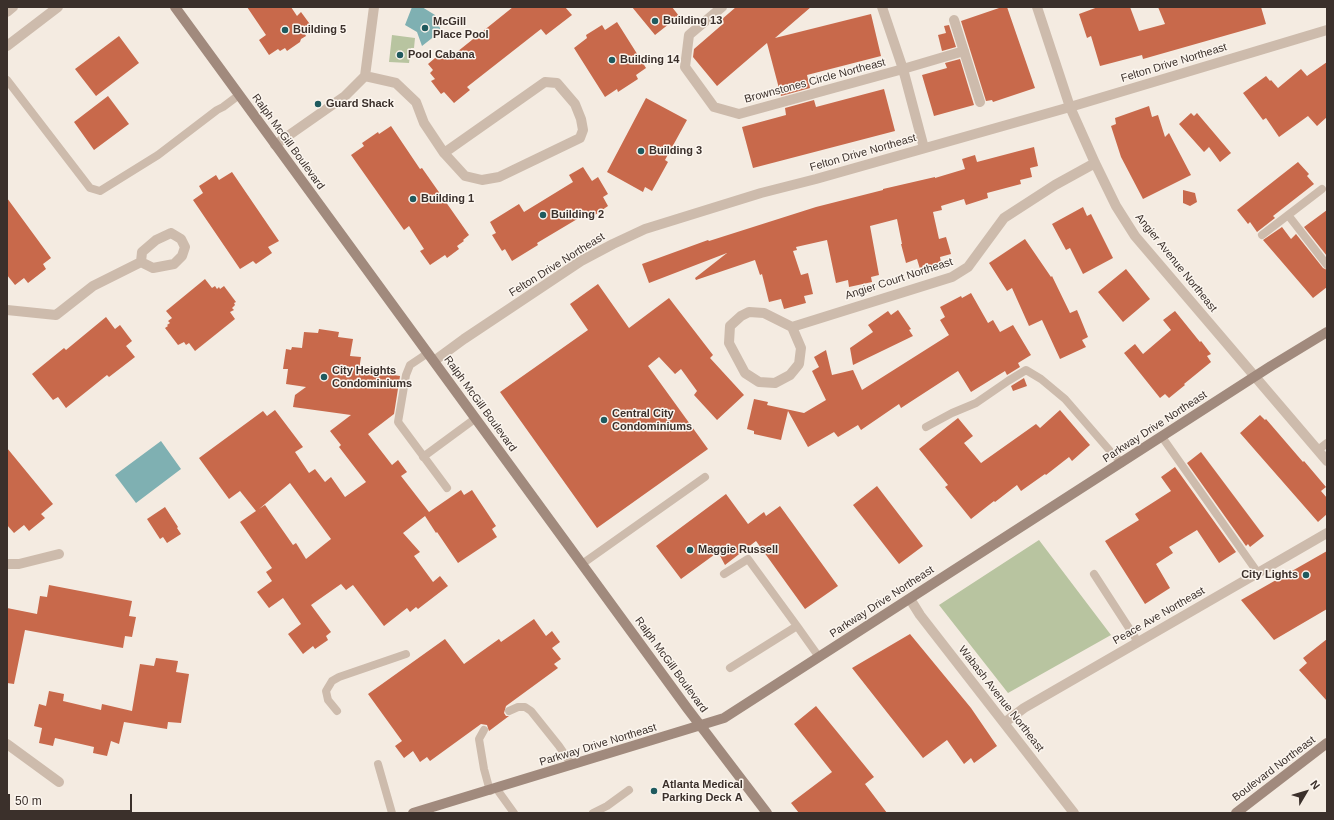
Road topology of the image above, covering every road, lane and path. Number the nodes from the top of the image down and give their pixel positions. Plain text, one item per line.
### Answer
1 (13, 7) edge
2 (58, 7) edge
3 (175, 7) edge
4 (374, 7) edge
5 (722, 7) edge
6 (882, 7) edge
7 (1037, 7) edge
8 (7, 12) edge
9 (954, 20) dead end
10 (1327, 30) edge
11 (7, 46) edge
12 (964, 51) junction
13 (903, 69) junction
14 (365, 76) junction
15 (7, 80) edge
16 (239, 95) junction
17 (980, 102) dead end
18 (1070, 107) junction
19 (275, 145) junction
20 (924, 148) junction
21 (444, 153) junction
22 (1095, 163) junction
23 (1322, 189) dead end
24 (1288, 215) junction
25 (1262, 235) dead end
26 (141, 262) dead end
27 (1327, 265) edge
28 (7, 310) edge
29 (792, 327) junction
30 (1327, 332) edge
31 (428, 353) junction
32 (434, 361) junction
33 (1255, 377) junction
34 (476, 418) junction
35 (926, 427) dead end
36 (1162, 437) junction
37 (1327, 443) edge
38 (1318, 450) junction
39 (423, 456) junction
40 (1327, 461) edge
41 (1122, 463) junction
42 (705, 476) dead end
43 (447, 488) dead end
44 (1327, 533) edge
45 (59, 554) dead end
46 (7, 564) edge
47 (582, 564) junction
48 (1258, 573) junction
49 (724, 574) dead end
50 (1094, 574) dead end
51 (910, 599) junction
52 (797, 626) junction
53 (1138, 642) junction
54 (406, 654) dead end
55 (820, 657) junction
56 (730, 668) dead end
57 (336, 711) dead end
58 (509, 711) dead end
59 (1004, 723) junction
60 (701, 726) junction
61 (484, 730) dead end
62 (1327, 743) edge
63 (7, 744) edge
64 (378, 764) dead end
65 (572, 765) junction
66 (59, 782) dead end
67 (493, 790) junction
68 (628, 790) dead end
69 (392, 813) edge
70 (413, 813) edge
71 (514, 813) edge
72 (593, 813) edge
73 (767, 813) edge
74 (1074, 813) edge
75 (1236, 813) edge

1 - 8 street
2 - 11 street
3 - 16 main road, Ralph McGill Boulevard
4 - 14 street
5 - 13 street, Brownstones Circle Northeast
6 - 13 street, Brownstones Circle Northeast
7 - 18 street, Angier Avenue Northeast
9 - 12 street
10 - 18 street, Felton Drive Northeast
12 - 13 street
12 - 17 street
13 - 20 street, Brownstones Circle Northeast
14 - 19 street
14 - 21 street
15 - 16 lane
16 - 19 main road, Ralph McGill Boulevard
18 - 20 street, Felton Drive Northeast
18 - 22 street, Angier Avenue Northeast
19 - 31 main road, Ralph McGill Boulevard
20 - 32 street, Felton Drive Northeast
21 - 21 street
22 - 29 street, Angier Court Northeast
22 - 33 street, Angier Avenue Northeast
23 - 24 lane
24 - 25 lane
24 - 27 lane
26 - 28 street
29 - 29 street
30 - 33 main road, Parkway Drive Northeast
31 - 32 main road, Ralph McGill Boulevard
31 - 39 lane
32 - 34 main road, Ralph McGill Boulevard
33 - 36 main road, Parkway Drive Northeast
33 - 38 street, Angier Avenue Northeast
34 - 39 lane
34 - 47 main road, Ralph McGill Boulevard
35 - 41 lane
36 - 41 main road, Parkway Drive Northeast
36 - 48 lane
37 - 38 lane
38 - 40 street, Angier Avenue Northeast
39 - 43 lane
41 - 51 main road, Parkway Drive Northeast
42 - 47 lane
44 - 48 street, Peace Ave Northeast
45 - 46 street
47 - 60 main road, Ralph McGill Boulevard
48 - 53 street, Peace Ave Northeast
49 - 52 lane
50 - 53 lane
51 - 55 main road, Parkway Drive Northeast
51 - 59 street, Wabash Avenue Northeast
52 - 55 lane
52 - 56 lane
53 - 59 street, Peace Ave Northeast
54 - 57 lane
55 - 60 main road, Parkway Drive Northeast
58 - 65 lane
59 - 74 street, Wabash Avenue Northeast
60 - 65 main road, Parkway Drive Northeast
60 - 73 main road, Ralph McGill Boulevard
61 - 67 lane
62 - 75 main road, Boulevard Northeast
63 - 66 street
64 - 69 lane
65 - 67 main road, Parkway Drive Northeast
67 - 70 main road, Parkway Drive Northeast
67 - 71 lane
68 - 72 lane

